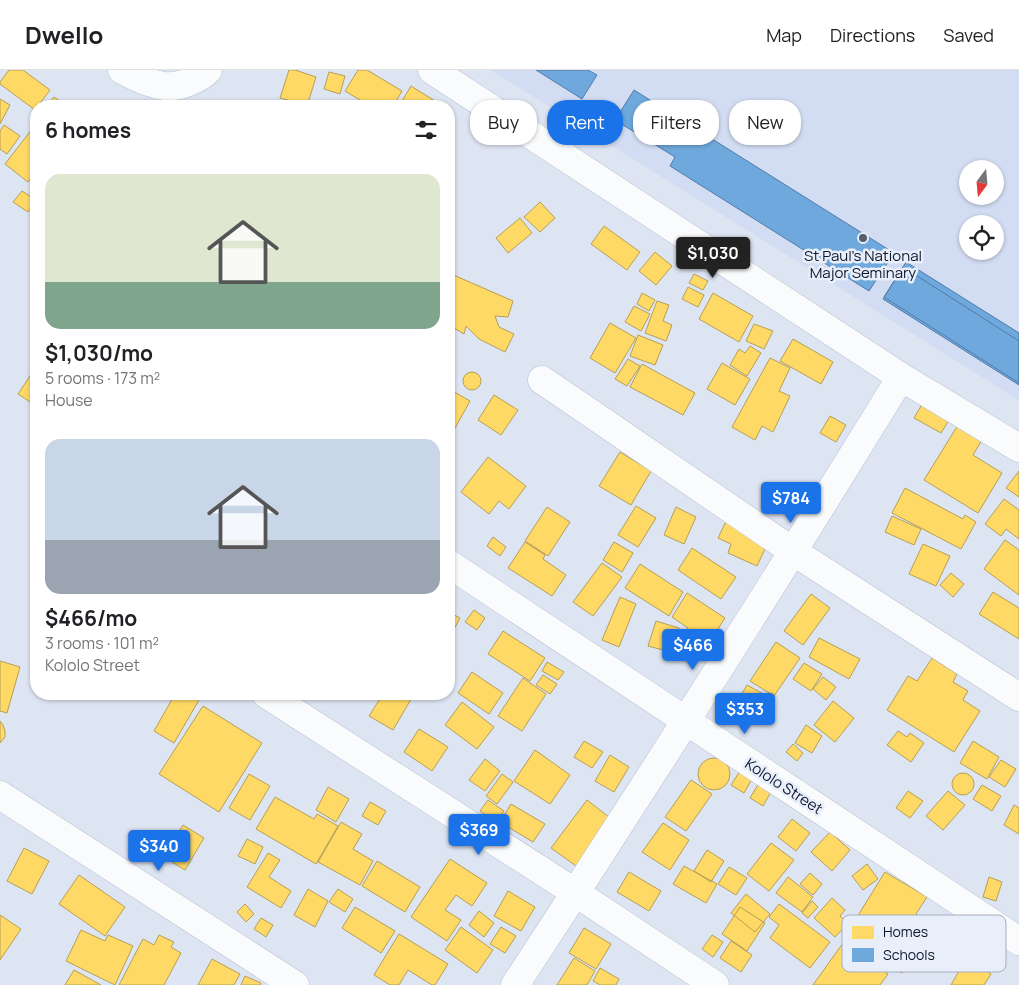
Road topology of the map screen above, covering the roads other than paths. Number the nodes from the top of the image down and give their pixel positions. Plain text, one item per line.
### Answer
1 (122, 70) edge
2 (208, 70) edge
3 (432, 70) edge
4 (901, 377) junction
5 (542, 380) dead end
6 (1019, 448) edge
7 (794, 552) junction
8 (455, 568) edge
9 (1019, 697) edge
10 (275, 700) edge
11 (686, 721) junction
12 (0, 795) edge
13 (576, 893) junction
14 (980, 915) edge
15 (1006, 932) edge
16 (1019, 941) edge
17 (295, 985) edge
18 (515, 985) edge
19 (715, 985) edge

1 - 2 street
3 - 4 street
4 - 6 street
4 - 7 street
5 - 7 street
7 - 9 street
7 - 11 street
8 - 11 street, Kololo Street
10 - 13 street
11 - 13 street
11 - 14 street, Kololo Street
12 - 17 street
13 - 18 street
13 - 19 street
15 - 16 street, Kololo Street

